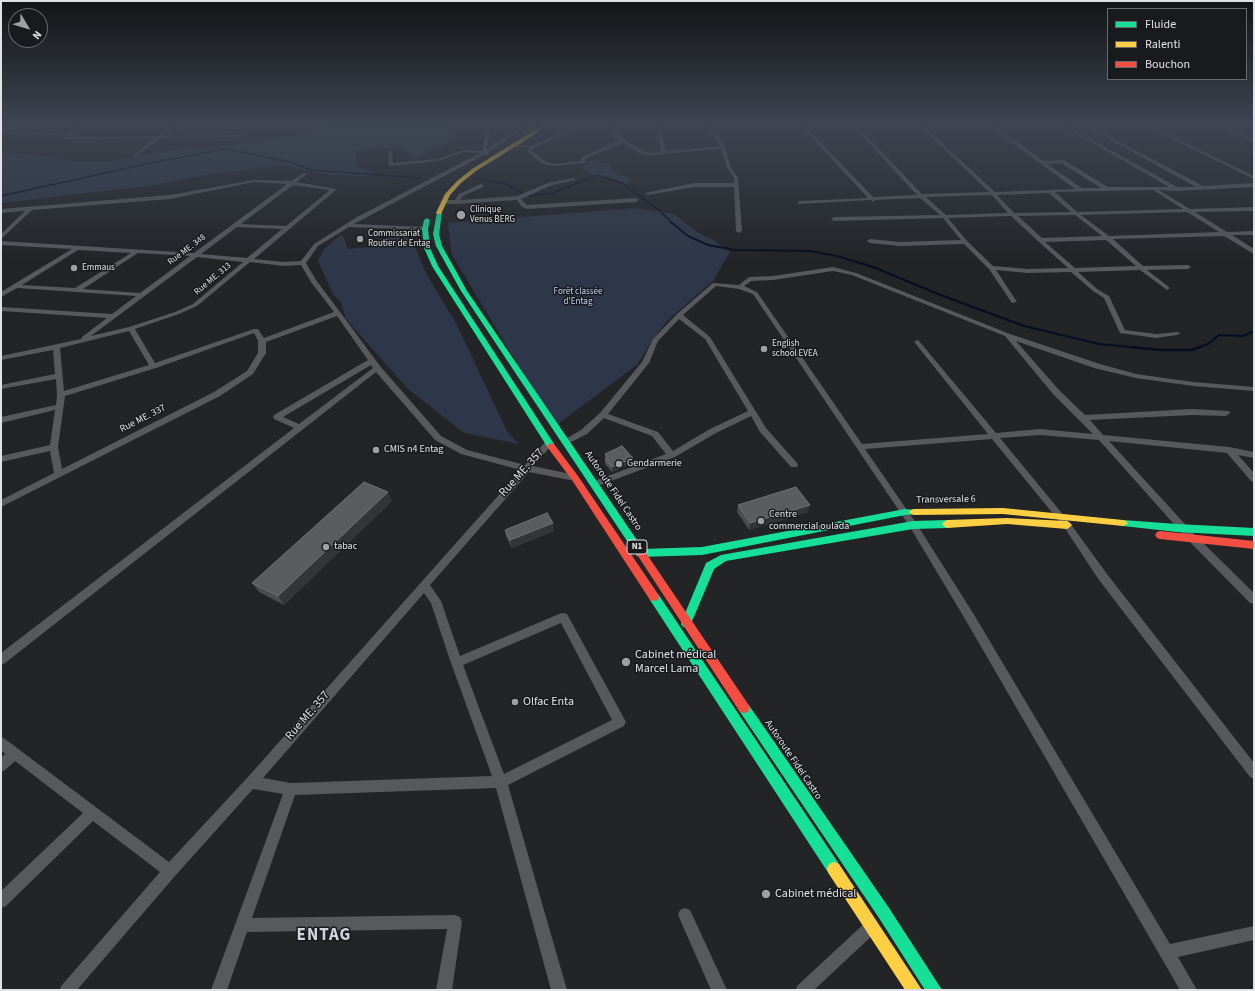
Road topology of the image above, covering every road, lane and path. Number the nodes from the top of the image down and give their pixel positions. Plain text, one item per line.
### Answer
1 (454, 171) edge
2 (463, 171) edge
3 (472, 171) edge
4 (731, 171) edge
5 (846, 171) edge
6 (898, 171) edge
7 (970, 171) edge
8 (1054, 171) edge
9 (1078, 171) edge
10 (1146, 171) edge
11 (1172, 171) edge
12 (1240, 171) edge
13 (304, 174) dead end
14 (1254, 178) edge
15 (573, 179) dead end
16 (291, 183) junction
17 (736, 185) junction
18 (480, 186) dead end
19 (1254, 186) edge
20 (1203, 188) junction
21 (1107, 189) junction
22 (1178, 189) junction
23 (1156, 190) junction
24 (1082, 191) junction
25 (1051, 192) junction
26 (648, 193) dead end
27 (994, 194) junction
28 (921, 196) junction
29 (518, 198) junction
30 (636, 200) dead end
31 (873, 200) junction
32 (443, 202) junction
33 (456, 202) junction
34 (800, 203) dead end
35 (30, 209) junction
36 (1254, 209) edge
37 (1, 211) edge
38 (1188, 211) junction
39 (1077, 214) junction
40 (1013, 215) junction
41 (945, 217) junction
42 (834, 220) dead end
43 (235, 225) junction
44 (348, 225) junction
45 (1, 228) edge
46 (9, 228) junction
47 (287, 228) junction
48 (425, 229) junction
49 (740, 231) dead end
50 (1254, 233) edge
51 (1224, 234) junction
52 (1, 237) edge
53 (1108, 238) junction
54 (1040, 240) junction
55 (870, 241) dead end
56 (965, 242) junction
57 (1, 243) edge
58 (76, 249) junction
59 (136, 252) junction
60 (1254, 252) edge
61 (195, 255) junction
62 (250, 259) junction
63 (303, 263) junction
64 (1188, 267) dead end
65 (991, 268) junction
66 (1142, 268) junction
67 (1074, 270) junction
68 (16, 286) junction
69 (740, 287) junction
70 (1167, 288) dead end
71 (78, 290) junction
72 (1, 295) edge
73 (142, 295) junction
74 (1014, 302) dead end
75 (1, 309) edge
76 (338, 313) junction
77 (680, 315) junction
78 (113, 316) junction
79 (131, 328) junction
80 (1177, 333) dead end
81 (1006, 335) junction
82 (81, 340) junction
83 (262, 341) junction
84 (917, 342) dead end
85 (56, 347) junction
86 (1, 358) edge
87 (374, 364) junction
88 (153, 366) junction
89 (59, 376) junction
90 (1, 387) edge
91 (1254, 389) edge
92 (61, 394) junction
93 (59, 407) junction
94 (753, 412) junction
95 (1226, 413) dead end
96 (603, 415) junction
97 (1083, 418) junction
98 (1, 420) edge
99 (301, 428) junction
100 (993, 435) junction
101 (1100, 438) junction
102 (566, 441) junction
103 (549, 443) junction
104 (54, 446) junction
105 (859, 447) junction
106 (1229, 450) junction
107 (672, 454) junction
108 (1254, 454) edge
109 (1, 459) edge
110 (794, 465) dead end
111 (526, 468) junction
112 (58, 474) junction
113 (575, 478) junction
114 (1254, 479) edge
115 (595, 484) junction
116 (2, 503) edge
117 (906, 512) junction
118 (1060, 516) junction
119 (913, 525) junction
120 (1067, 525) junction
121 (1183, 528) junction
122 (1254, 532) edge
123 (1192, 538) junction
124 (1254, 545) edge
125 (640, 553) junction
126 (627, 558) junction
127 (424, 585) junction
128 (1254, 600) edge
129 (686, 623) junction
130 (1, 660) edge
131 (457, 663) junction
132 (1, 743) edge
133 (14, 754) junction
134 (1, 766) edge
135 (1254, 773) edge
136 (251, 782) junction
137 (501, 782) junction
138 (291, 789) junction
139 (92, 813) junction
140 (170, 871) junction
141 (1, 901) edge
142 (685, 914) dead end
143 (242, 925) junction
144 (871, 927) junction
145 (1254, 933) edge
146 (1167, 952) junction
147 (68, 990) edge
148 (219, 990) edge
149 (444, 990) edge
150 (559, 990) edge
151 (719, 990) edge
152 (803, 990) edge
153 (914, 990) edge
154 (934, 990) edge
155 (1189, 990) edge

1 - 44 street
2 - 48 main road, N1
3 - 32 main road, Autoroute Fidel Castro / N1
4 - 17 street
5 - 31 street
6 - 28 street
7 - 27 street
8 - 24 street
9 - 21 street
10 - 22 street
11 - 20 street
12 - 14 street
13 - 16 street, Rue ME. 348
15 - 29 street
16 - 35 street
16 - 43 street, Rue ME. 348
16 - 47 street, Rue ME. 313
17 - 26 street
17 - 49 street
18 - 33 street
19 - 20 street
20 - 22 street
21 - 23 street
21 - 24 street
22 - 23 street
23 - 38 street
24 - 25 street
25 - 27 street
25 - 39 street
27 - 28 street
27 - 40 street
28 - 31 street
28 - 41 street
29 - 30 street
29 - 33 street
31 - 34 street
32 - 33 street
32 - 102 main road, Autoroute Fidel Castro / N1
35 - 37 street
35 - 46 street
36 - 38 street
38 - 39 street
38 - 51 street
39 - 40 street
39 - 53 street
40 - 41 street
40 - 54 street
41 - 42 street
41 - 56 street
43 - 47 street
43 - 61 street, Rue ME. 348
44 - 48 street
44 - 63 street
45 - 46 street
46 - 52 street
47 - 62 street, Rue ME. 313
48 - 103 main road, N1
50 - 51 street
51 - 53 street
51 - 60 street
53 - 54 street
53 - 66 street
54 - 67 street
55 - 56 street
56 - 65 street
57 - 58 street
58 - 59 street
58 - 68 street
59 - 61 street
59 - 71 street
61 - 62 street
61 - 73 street, Rue ME. 348
62 - 63 street
62 - 79 street, Rue ME. 313
63 - 76 street
64 - 66 street
65 - 67 street
65 - 74 street
66 - 67 street
66 - 70 street
67 - 80 street
68 - 71 street
68 - 72 street
69 - 77 street
69 - 81 street
69 - 105 street
71 - 73 street
73 - 78 street, Rue ME. 348
75 - 78 street
76 - 83 street
76 - 87 street
77 - 94 street
77 - 96 street
78 - 82 street, Rue ME. 348
79 - 82 street, Rue ME. 313
79 - 88 street
81 - 91 street
81 - 97 street
82 - 85 street, Rue ME. 313
83 - 88 street
83 - 112 street, Rue ME. 337
84 - 100 street
85 - 86 street, Rue ME. 313
85 - 89 street
87 - 99 street
87 - 99 street
87 - 111 street
88 - 92 street
89 - 90 street
89 - 92 street
92 - 93 street
93 - 98 street
93 - 104 street
94 - 107 street
94 - 110 street
95 - 97 street
96 - 102 street
96 - 107 street
97 - 101 street
99 - 130 street
100 - 101 street
100 - 105 street
100 - 118 street
101 - 106 street
101 - 121 street
102 - 115 main road, Autoroute Fidel Castro / N1
103 - 111 street, Rue ME. 357
103 - 113 main road, N1
104 - 109 street
104 - 112 street
105 - 117 street
106 - 108 street
106 - 114 street
107 - 115 street
111 - 113 street
111 - 127 street, Rue ME. 357
112 - 116 street, Rue ME. 337
113 - 126 main road, N1
115 - 125 main road, Autoroute Fidel Castro / N1
117 - 118 main road, Transversale 6
117 - 119 street
117 - 125 main road, Transversale 6
118 - 120 street
118 - 121 main road, Transversale 6
119 - 120 main road
119 - 129 main road
119 - 146 street
120 - 123 main road
120 - 135 street
121 - 122 main road, Transversale 6
121 - 123 street
123 - 124 main road
123 - 128 street
125 - 126 main road, Transversale 6
125 - 129 main road, Autoroute Fidel Castro / N1
126 - 144 main road, N1
127 - 131 street
127 - 136 street, Rue ME. 357
129 - 154 main road, Autoroute Fidel Castro / N1
131 - 137 street
131 - 137 street
132 - 133 street
133 - 134 street
133 - 139 street
136 - 138 street
136 - 140 street, Rue ME. 357
137 - 138 street
137 - 150 street
138 - 143 street
139 - 140 street
139 - 141 street
140 - 147 street, Rue ME. 357
142 - 151 street
143 - 148 street
143 - 149 street
144 - 152 street
144 - 153 main road, N1
145 - 146 street
146 - 155 street

